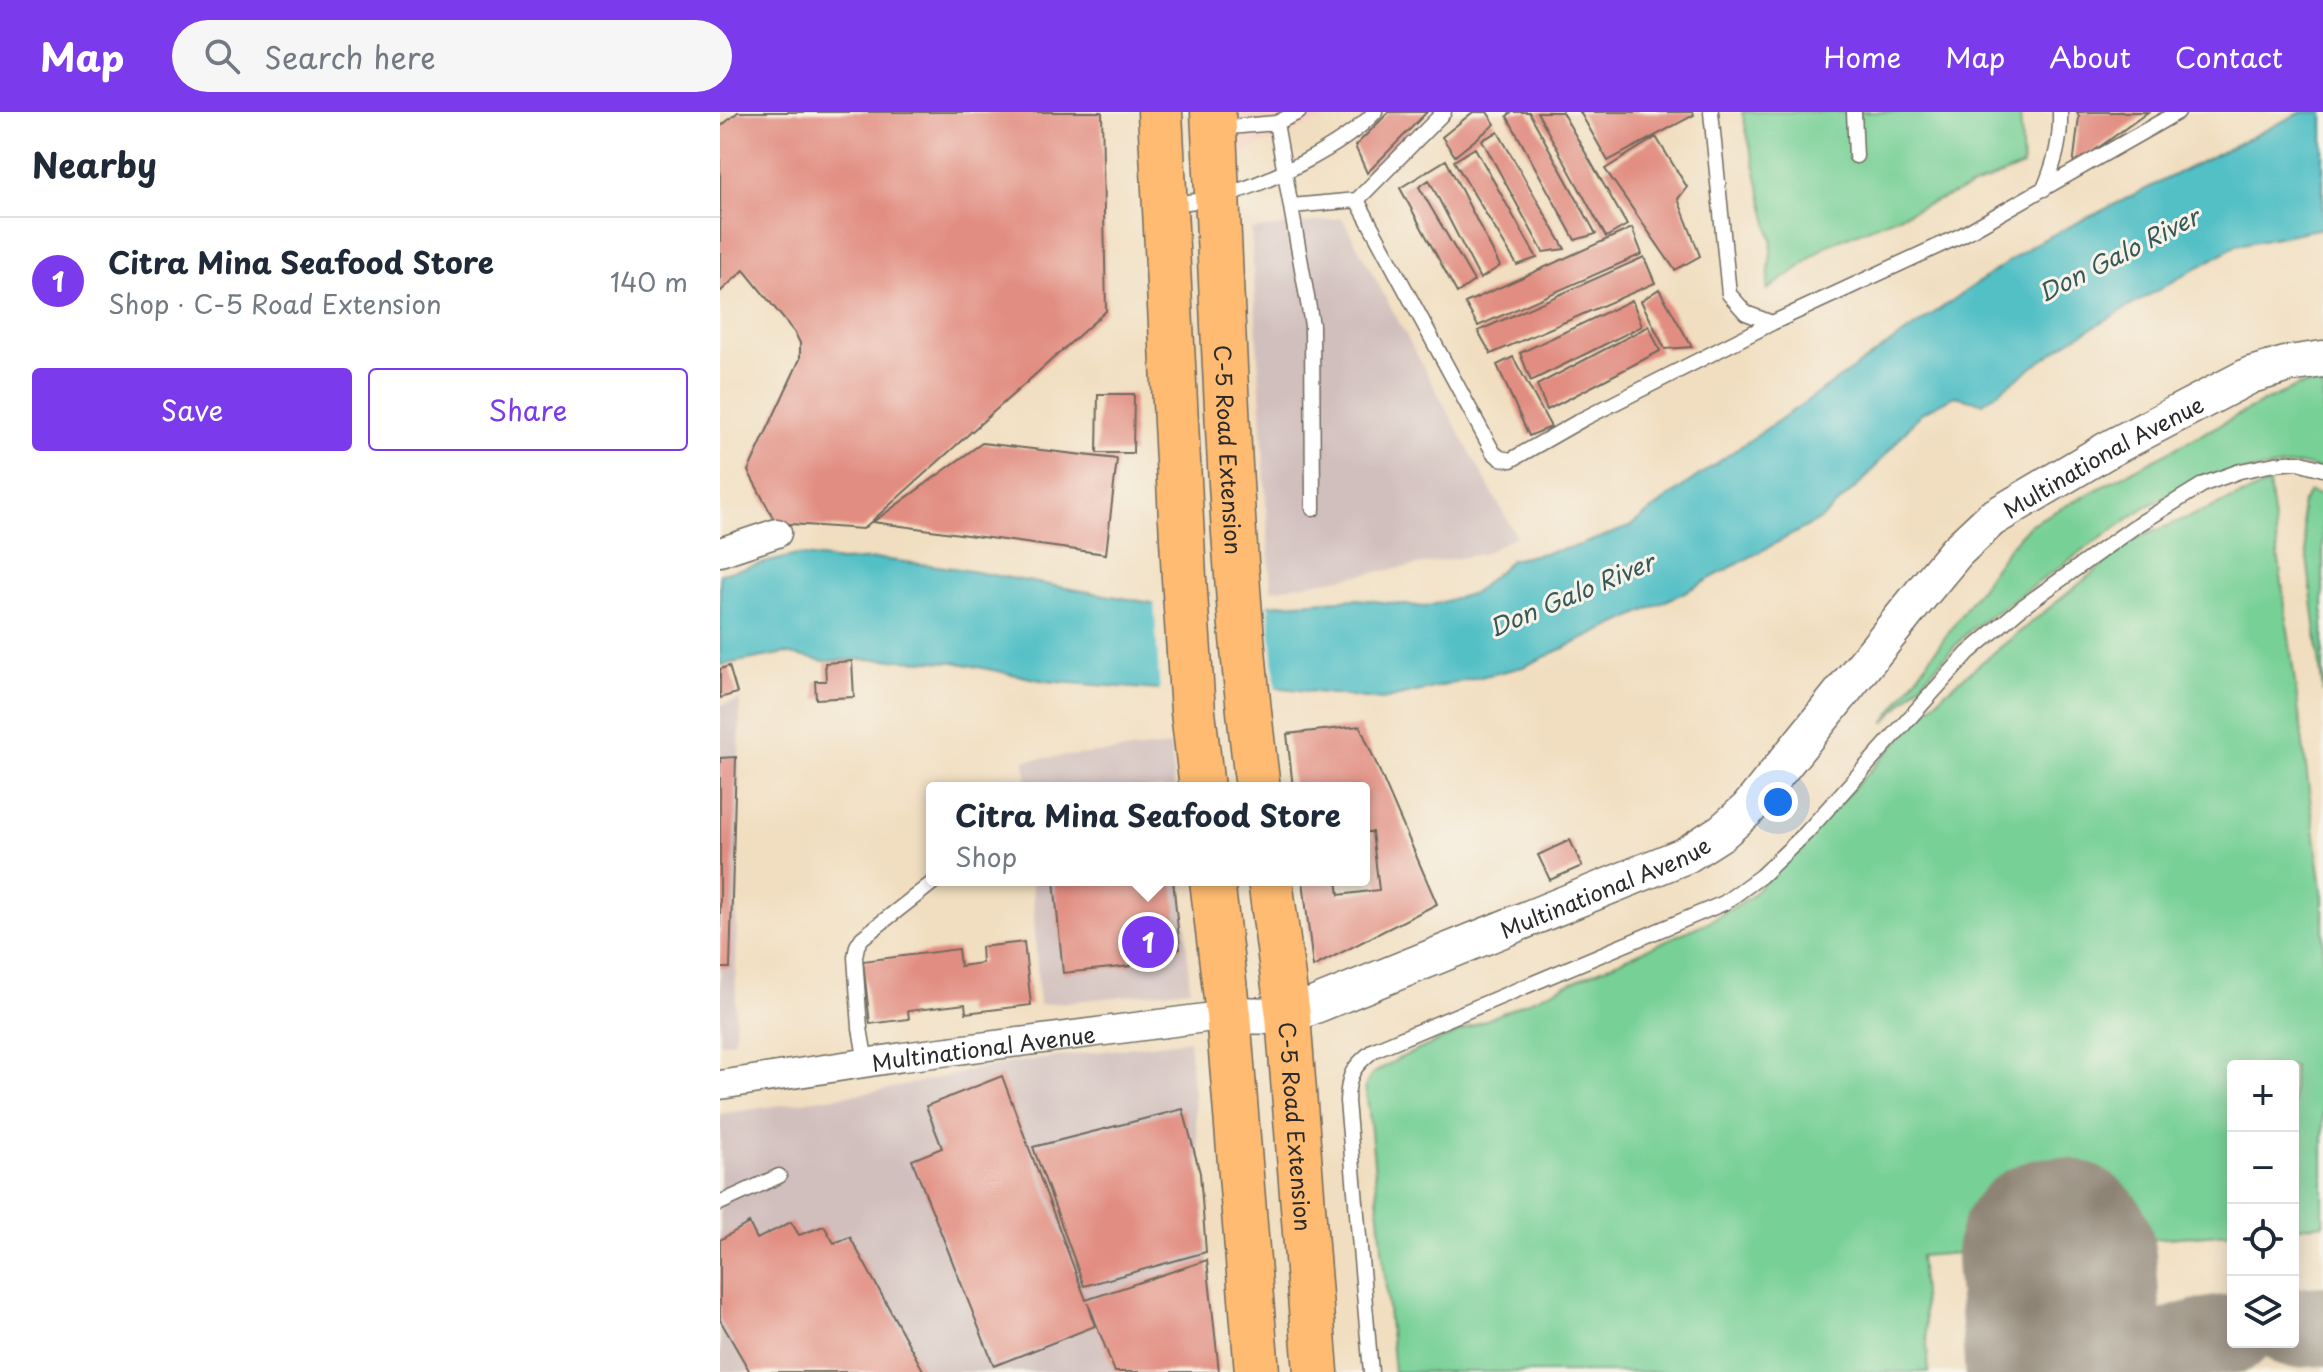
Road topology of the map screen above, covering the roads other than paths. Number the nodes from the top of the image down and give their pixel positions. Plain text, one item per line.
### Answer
1 (1160, 112) edge
2 (1299, 112) edge
3 (1375, 112) edge
4 (1444, 112) edge
5 (1711, 112) edge
6 (1854, 112) edge
7 (2060, 112) edge
8 (2178, 112) edge
9 (1214, 120) edge
10 (1276, 123) junction
11 (1856, 156) dead end
12 (1285, 172) junction
13 (2044, 189) junction
14 (1218, 197) junction
15 (1357, 200) junction
16 (1164, 206) junction
17 (1292, 206) junction
18 (1772, 323) junction
19 (2323, 359) edge
20 (2323, 469) edge
21 (1313, 509) dead end
22 (777, 533) dead end
23 (720, 552) edge
24 (1201, 782) edge
25 (1257, 782) edge
26 (928, 886) edge
27 (1213, 886) edge
28 (1271, 886) edge
29 (1228, 1015) junction
30 (1288, 1016) junction
31 (866, 1063) junction
32 (720, 1085) edge
33 (779, 1176) dead end
34 (720, 1203) edge
35 (1257, 1372) edge
36 (1316, 1372) edge
37 (1371, 1372) edge

1 - 16 main road
2 - 10 lane
3 - 12 lane
4 - 15 lane
5 - 18 lane
6 - 11 lane
7 - 13 lane
8 - 13 lane
9 - 10 lane
9 - 14 main road, C-5 Road Extension
10 - 12 lane
12 - 14 lane
12 - 17 lane
13 - 18 lane
14 - 16 lane
14 - 25 main road, C-5 Road Extension
15 - 17 lane
15 - 18 lane
16 - 24 main road
17 - 21 lane
19 - 30 street, Multinational Avenue
20 - 37 lane
22 - 23 street
26 - 31 lane
27 - 29 main road
28 - 30 main road, C-5 Road Extension
29 - 30 street, Multinational Avenue
29 - 31 street, Multinational Avenue
29 - 35 main road
30 - 36 main road, C-5 Road Extension
31 - 32 street, Multinational Avenue
33 - 34 lane

